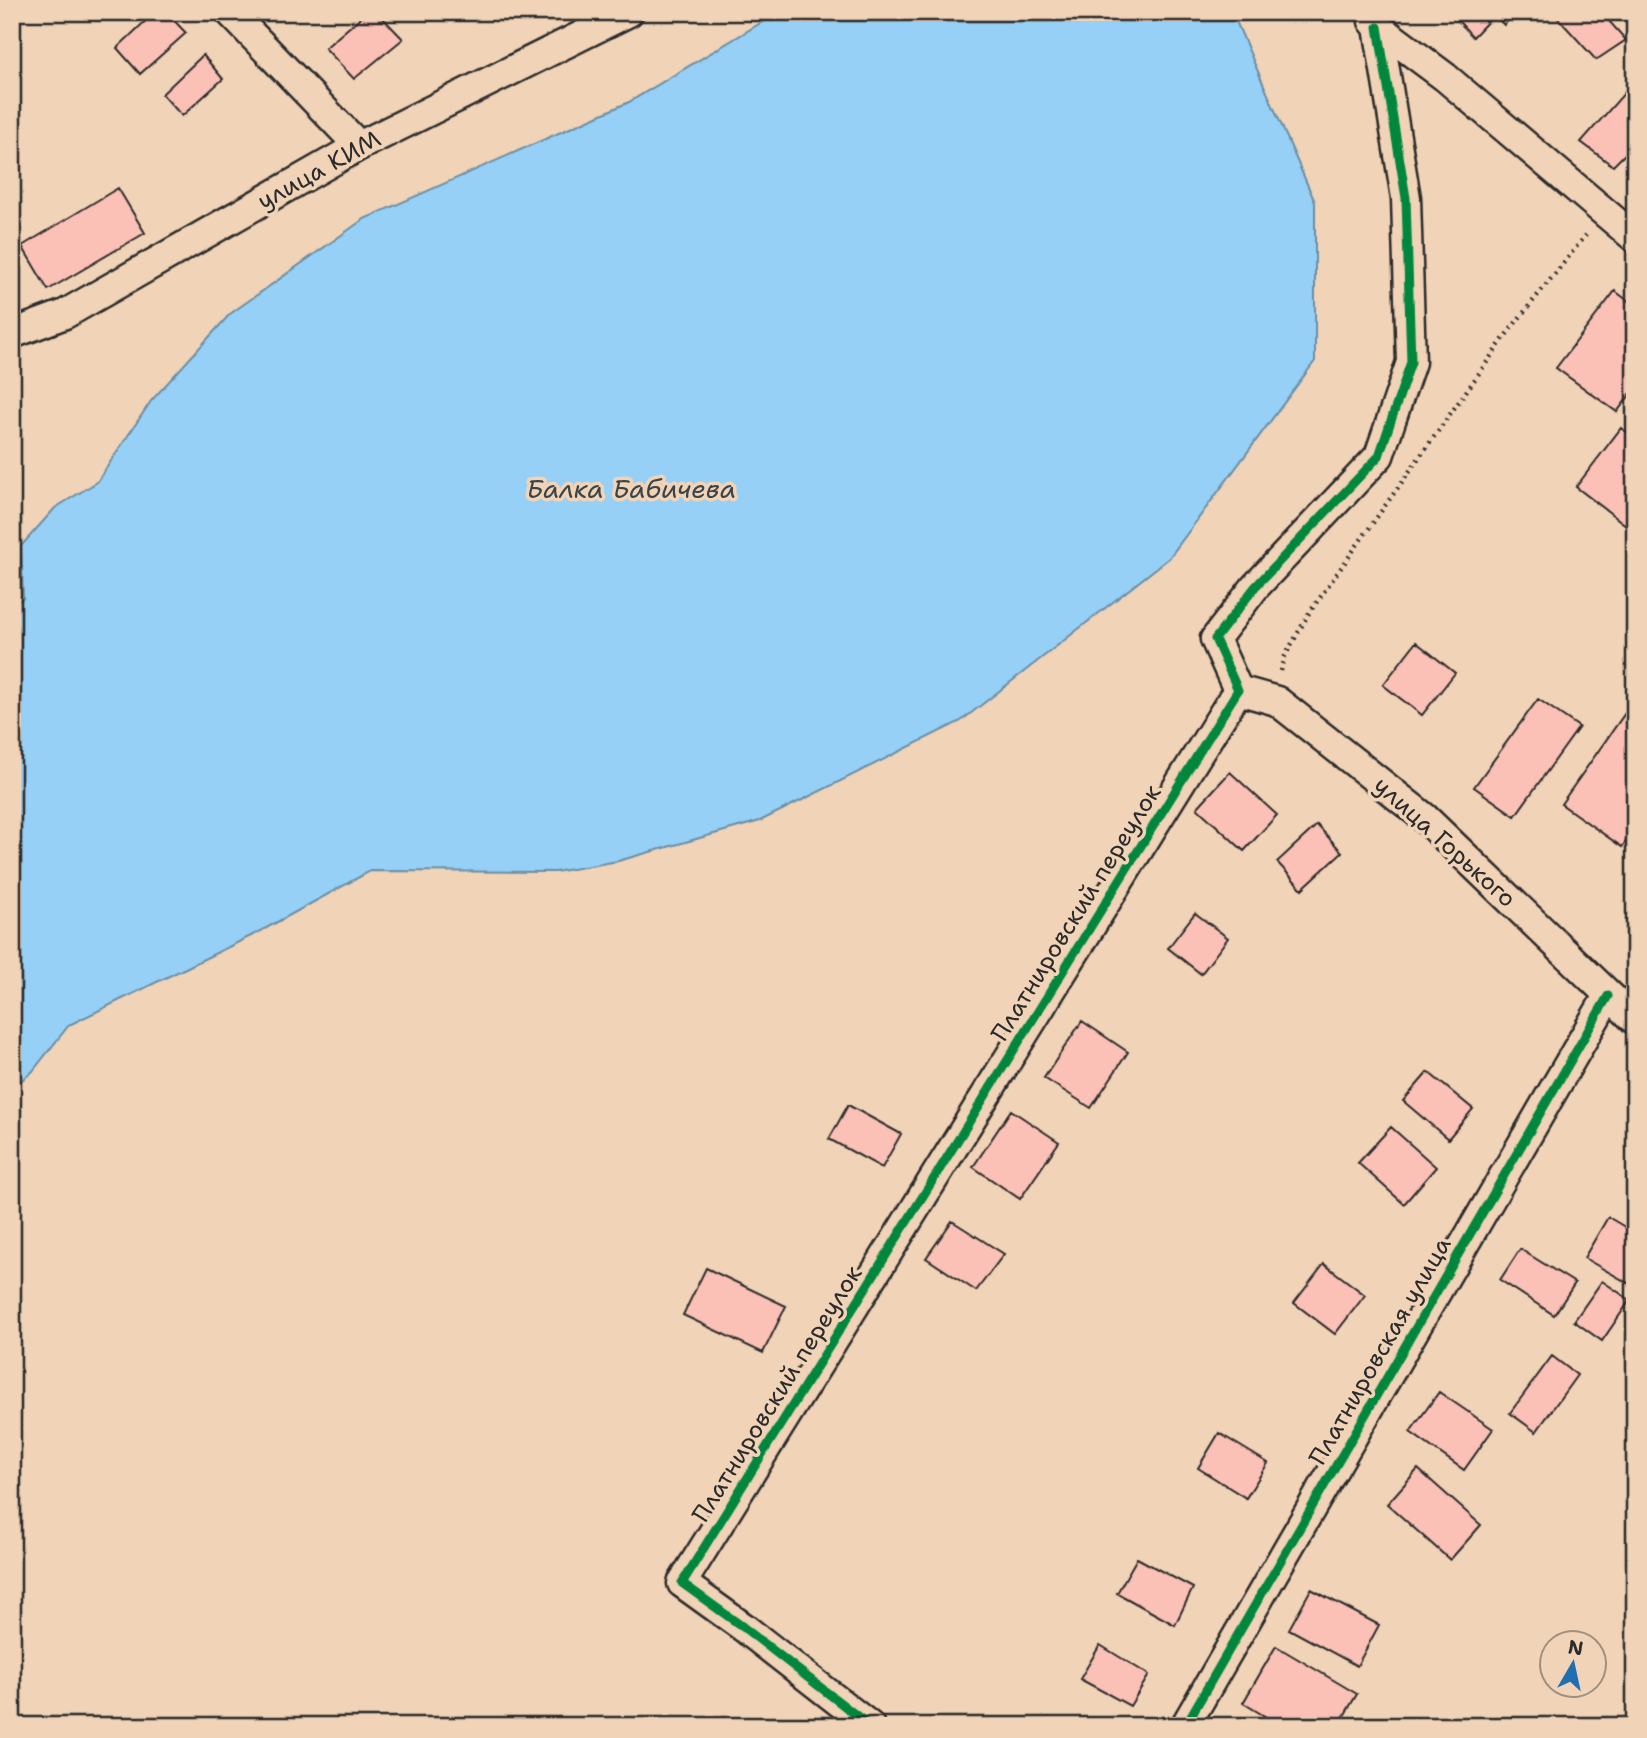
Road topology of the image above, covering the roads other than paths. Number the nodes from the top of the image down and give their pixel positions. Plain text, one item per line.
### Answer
1 (230, 12) edge
2 (629, 12) edge
3 (1372, 19) edge
4 (359, 146) junction
5 (1635, 238) edge
6 (12, 334) edge
7 (1238, 690) junction
8 (1608, 996) junction
9 (1635, 1020) edge
10 (870, 1726) edge
11 (1185, 1726) edge

1 - 4 street
2 - 4 street, улица КИМ
3 - 5 street
3 - 7 street
4 - 6 street, улица КИМ
7 - 8 street, улица Горького
7 - 10 street, Платнировский переулок
8 - 9 street, улица Горького
8 - 11 street, Платнировская улица

